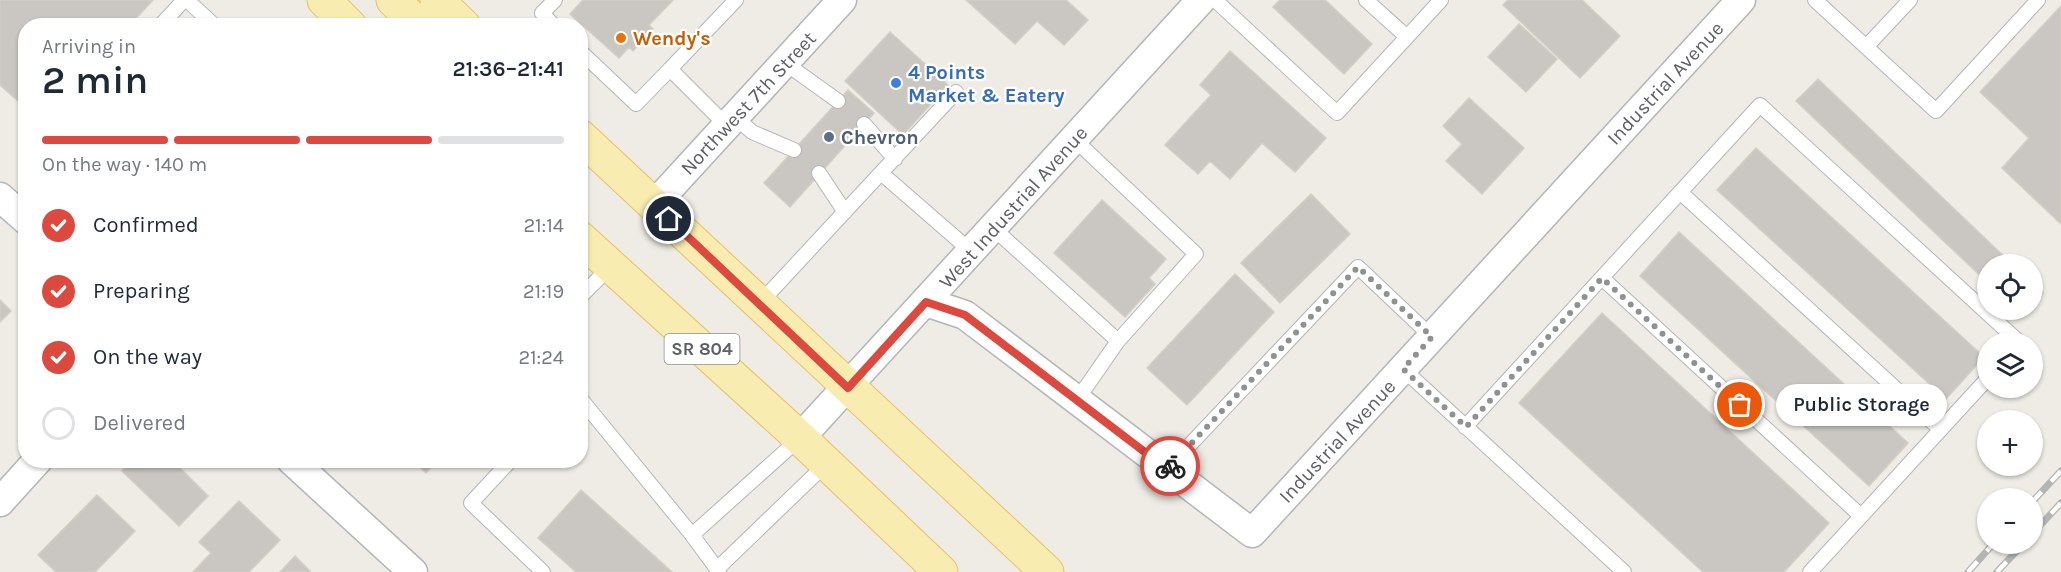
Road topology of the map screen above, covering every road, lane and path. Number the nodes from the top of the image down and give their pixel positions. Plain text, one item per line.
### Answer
1 (186, 0) edge
2 (324, 0) edge
3 (393, 0) edge
4 (437, 0) edge
5 (555, 0) edge
6 (736, 0) edge
7 (842, 0) edge
8 (1201, 0) edge
9 (1215, 0) edge
10 (1366, 0) edge
11 (1441, 0) edge
12 (1741, 0) edge
13 (1815, 0) edge
14 (1910, 0) edge
15 (2038, 0) edge
16 (168, 18) edge
17 (206, 18) edge
18 (342, 18) edge
19 (412, 18) edge
20 (456, 18) edge
21 (547, 18) edge
22 (1407, 37) junction
23 (1866, 47) junction
24 (588, 59) edge
25 (785, 63) junction
26 (670, 69) junction
27 (956, 92) dead end
28 (838, 101) dead end
29 (731, 122) junction
30 (864, 124) dead end
31 (1074, 139) junction
32 (588, 143) edge
33 (794, 150) dead end
34 (895, 159) junction
35 (819, 173) dead end
36 (881, 173) junction
37 (1680, 192) junction
38 (0, 196) edge
39 (654, 205) junction
40 (845, 212) junction
41 (18, 213) edge
42 (993, 228) junction
43 (588, 245) edge
44 (972, 252) junction
45 (611, 266) junction
46 (1602, 278) junction
47 (588, 289) edge
48 (926, 302) junction
49 (760, 303) junction
50 (2008, 332) edge
51 (1432, 337) junction
52 (1118, 340) junction
53 (1403, 369) junction
54 (848, 388) junction
55 (1977, 390) edge
56 (1077, 400) junction
57 (588, 408) edge
58 (1466, 427) junction
59 (1940, 429) junction
60 (800, 438) junction
61 (826, 463) junction
62 (32, 468) edge
63 (300, 468) edge
64 (504, 468) edge
65 (1167, 469) junction
66 (0, 502) edge
67 (1861, 516) junction
68 (692, 535) junction
69 (718, 571) edge
70 (412, 572) edge
71 (543, 572) edge
72 (941, 572) edge
73 (1047, 572) edge
74 (1624, 572) edge
75 (1810, 572) edge

1 - 16 lane
1 - 17 lane
2 - 18 main road
3 - 19 main road
4 - 20 main road
5 - 21 lane
6 - 26 lane
7 - 25 street, Northwest 7th Street
8 - 31 street, West Industrial Avenue
9 - 22 lane
10 - 22 lane
11 - 22 lane
12 - 51 street, Industrial Avenue
13 - 23 lane
14 - 23 lane
15 - 23 lane
24 - 26 lane
25 - 28 lane
25 - 29 street, Northwest 7th Street
26 - 29 lane
27 - 34 lane
29 - 33 lane
29 - 39 street, Northwest 7th Street
30 - 34 lane
31 - 42 street, West Industrial Avenue
31 - 52 lane
32 - 39 main road
34 - 36 lane
35 - 40 lane
36 - 40 lane
36 - 44 lane
37 - 46 lane
37 - 50 lane
37 - 59 lane
38 - 41 street
39 - 49 main road
40 - 49 lane
42 - 44 street, West Industrial Avenue
42 - 52 lane
43 - 45 main road, SR 804
44 - 48 street, West Industrial Avenue
45 - 47 lane
45 - 60 main road, SR 804
46 - 58 lane
46 - 67 lane
48 - 54 street, West Industrial Avenue
48 - 56 street, Industrial Avenue
49 - 54 main road
51 - 53 street, Industrial Avenue
51 - 65 lane
52 - 56 lane
53 - 58 lane
53 - 65 street, Industrial Avenue
54 - 60 street, West Industrial Avenue
54 - 73 main road
55 - 59 lane
56 - 65 street, Industrial Avenue
57 - 68 lane
58 - 74 lane
59 - 67 lane
60 - 61 main road, SR 804
60 - 68 lane
61 - 69 lane
61 - 72 main road, SR 804
62 - 66 street
63 - 70 street
64 - 71 lane
67 - 75 lane
68 - 69 lane

